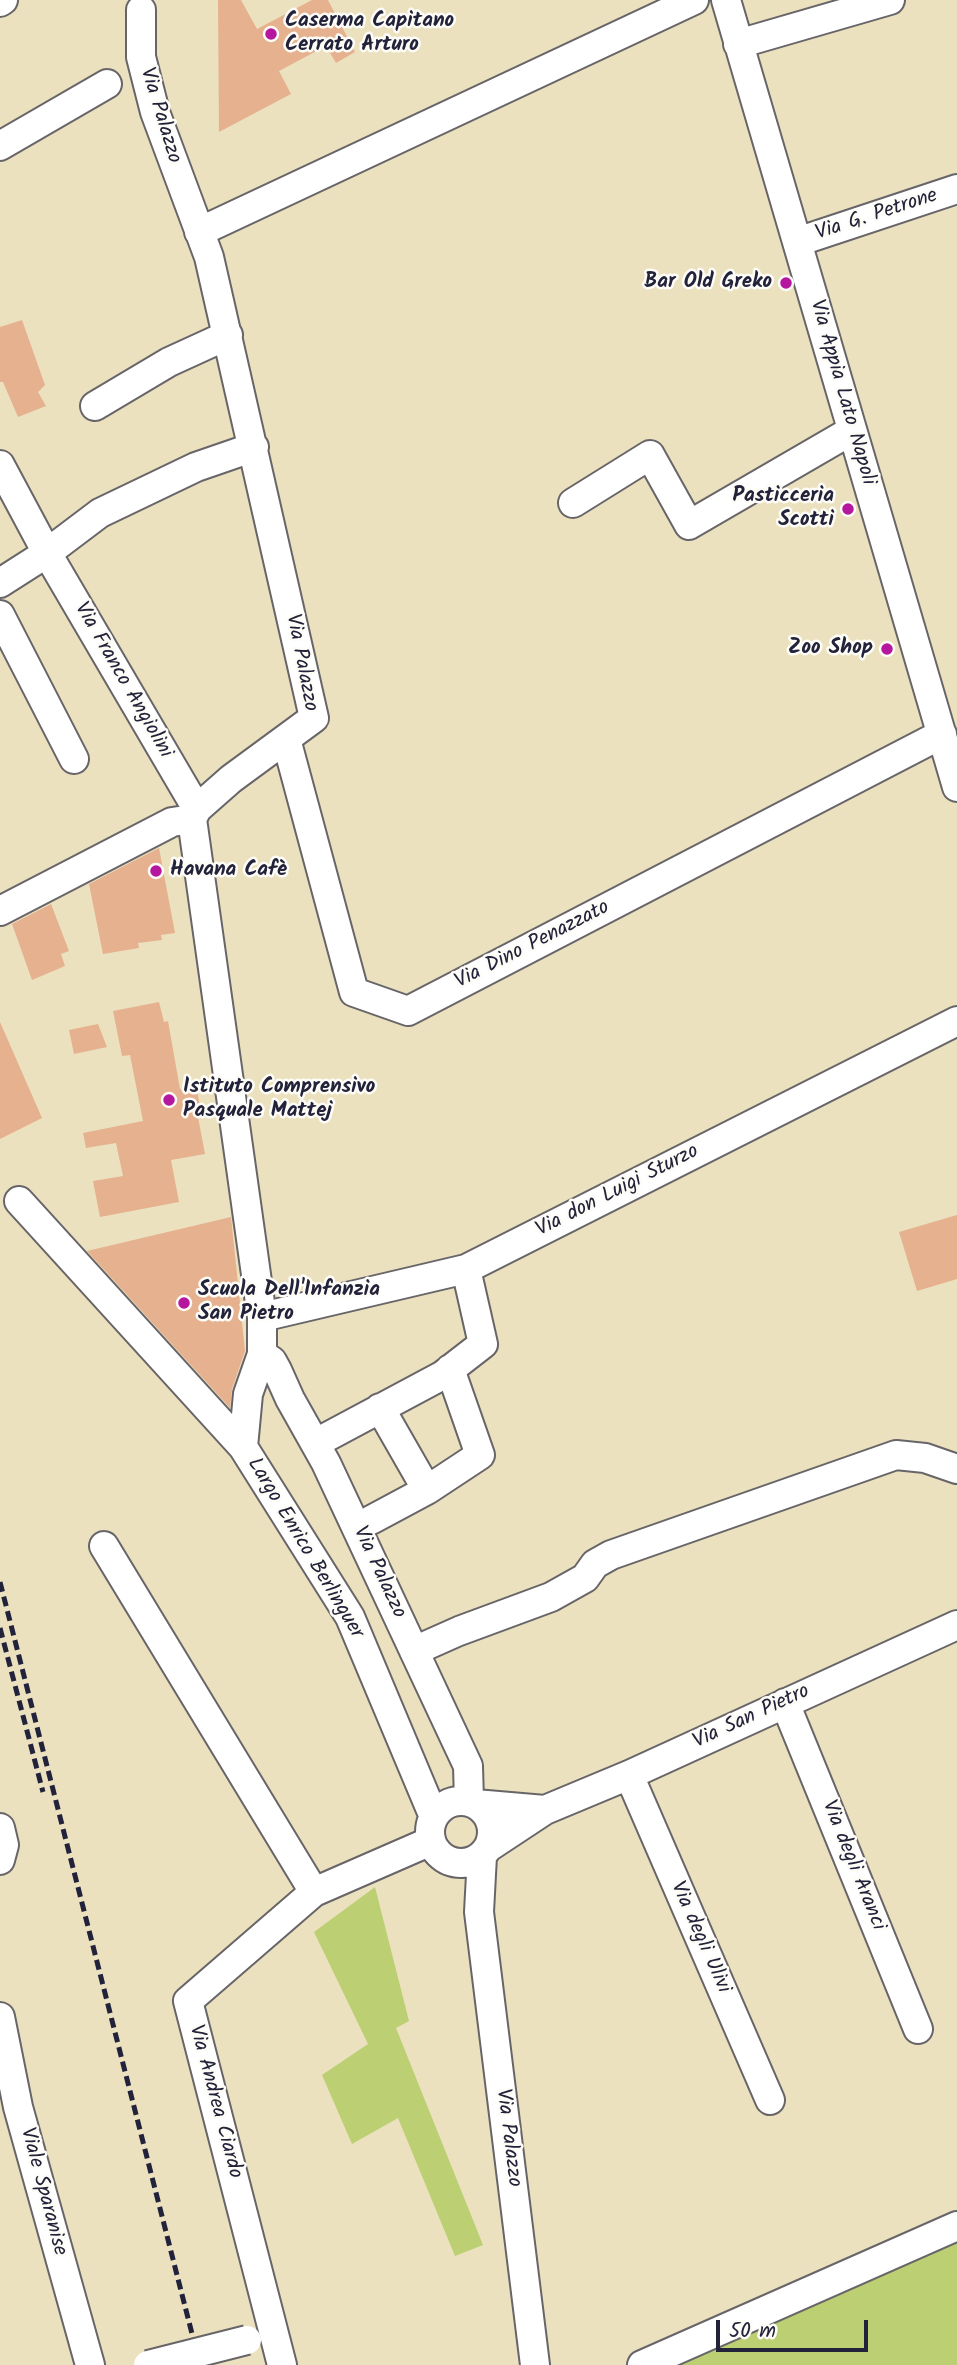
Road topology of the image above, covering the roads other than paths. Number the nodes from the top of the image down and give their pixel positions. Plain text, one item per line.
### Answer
1 (694, 0) edge
2 (726, 0) edge
3 (890, 0) edge
4 (139, 4) edge
5 (738, 44) junction
6 (107, 84) dead end
7 (0, 146) edge
8 (957, 189) edge
9 (199, 232) junction
10 (797, 242) junction
11 (228, 335) junction
12 (95, 407) dead end
13 (851, 431) junction
14 (254, 447) junction
15 (0, 465) edge
16 (573, 503) dead end
17 (47, 553) junction
18 (0, 583) edge
19 (0, 615) edge
20 (942, 734) junction
21 (286, 739) junction
22 (74, 759) dead end
23 (957, 786) edge
24 (195, 814) junction
25 (0, 911) edge
26 (957, 1021) edge
27 (19, 1201) dead end
28 (466, 1269) junction
29 (262, 1317) junction
30 (262, 1354) junction
31 (450, 1369) junction
32 (380, 1408) junction
33 (299, 1415) junction
34 (244, 1435) junction
35 (327, 1437) dead end
36 (957, 1469) edge
37 (427, 1490) junction
38 (371, 1520) dead end
39 (104, 1546) dead end
40 (957, 1625) edge
41 (414, 1651) junction
42 (785, 1703) junction
43 (629, 1775) junction
44 (472, 1802) junction
45 (545, 1810) junction
46 (0, 1828) edge
47 (435, 1838) junction
48 (485, 1852) junction
49 (0, 1860) edge
50 (314, 1892) junction
51 (479, 1912) junction
52 (0, 2017) edge
53 (918, 2029) dead end
54 (770, 2100) dead end
55 (957, 2226) edge
56 (275, 2334) junction
57 (90, 2365) edge
58 (148, 2365) edge
59 (282, 2365) edge
60 (535, 2365) edge
61 (642, 2365) edge

1 - 9 street
2 - 5 street, Via Appia Lato Napoli
3 - 5 street
4 - 9 street, Via Palazzo
5 - 10 street, Via Appia Lato Napoli
6 - 7 street
8 - 10 street, Via G. Petrone
9 - 11 street, Via Palazzo
10 - 13 street, Via Appia Lato Napoli
11 - 12 street
11 - 14 street, Via Palazzo
13 - 16 street
13 - 20 street, Via Appia Lato Napoli
14 - 17 street
14 - 21 street, Via Palazzo
15 - 17 street, Via Franco Angiolini
17 - 18 street
17 - 24 street, Via Franco Angiolini
19 - 22 street
20 - 21 street, Via Dino Penazzato
20 - 23 street, Via Appia Lato Napoli
21 - 24 street, Via Palazzo
24 - 25 street
24 - 29 street
26 - 28 street, Via don Luigi Sturzo
27 - 34 street, Largo Enrico Berlinguer
28 - 29 street, Via don Luigi Sturzo
28 - 31 street
29 - 30 street
30 - 33 street, Via Palazzo
30 - 34 street
31 - 32 street
31 - 37 street
32 - 35 street
32 - 37 street
33 - 34 street
33 - 41 street, Via Palazzo
34 - 47 street, Largo Enrico Berlinguer
36 - 41 street
37 - 38 street
39 - 50 street
40 - 42 street, Via San Pietro
41 - 44 street, Via Palazzo
42 - 43 street, Via San Pietro
42 - 53 street, Via degli Aranci
43 - 45 street, Via San Pietro
43 - 54 street, Via degli Ulivi
44 - 45 street, Via San Pietro
44 - 47 street
44 - 48 street
45 - 48 street, Via San Pietro
46 - 49 street
47 - 48 street
47 - 50 street, Via Andrea Ciardo
47 - 51 street, Via Palazzo
48 - 51 street, Via Palazzo
50 - 56 street, Via Andrea Ciardo
51 - 60 street, Via Palazzo
52 - 57 street, Viale Sparanise
55 - 61 street
56 - 58 street, bridge
56 - 59 street, Via Andrea Ciardo

